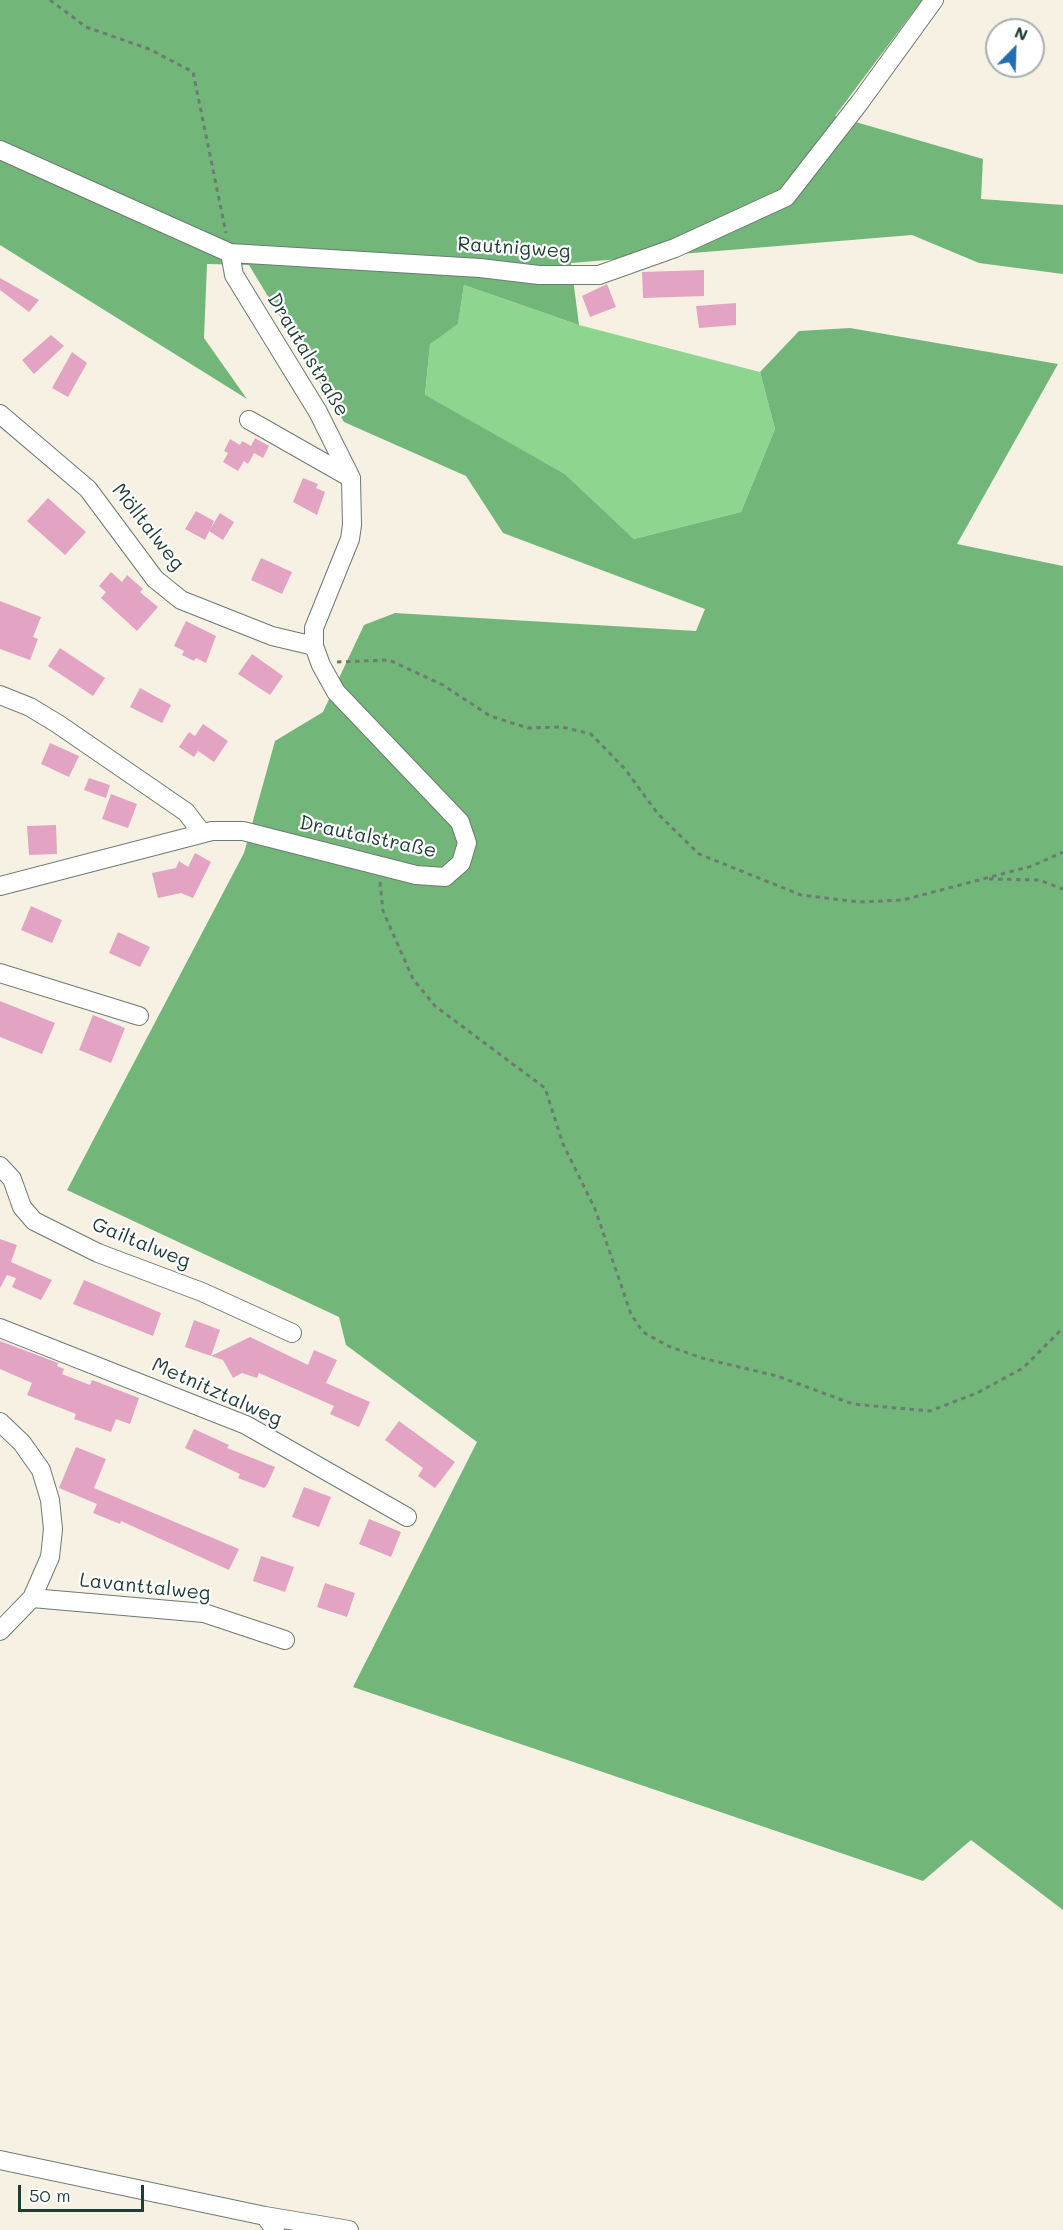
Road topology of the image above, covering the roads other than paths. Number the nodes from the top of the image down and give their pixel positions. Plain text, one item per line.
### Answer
1 (934, 0) edge
2 (0, 150) edge
3 (230, 253) junction
4 (0, 414) edge
5 (249, 420) dead end
6 (351, 478) junction
7 (314, 646) junction
8 (0, 695) edge
9 (202, 833) junction
10 (0, 886) edge
11 (0, 973) edge
12 (139, 1016) dead end
13 (0, 1166) edge
14 (0, 1328) edge
15 (292, 1333) dead end
16 (0, 1422) edge
17 (407, 1517) dead end
18 (32, 1598) junction
19 (0, 1631) edge
20 (285, 1640) dead end
21 (0, 2160) edge
22 (270, 2223) edge
23 (349, 2230) edge

1 - 3 street, Rautnigweg
2 - 3 street, Rautnigweg
3 - 6 street, Drautalstraße
4 - 7 street, Mölltalweg
5 - 6 street
6 - 7 street, Drautalstraße
7 - 9 street, Drautalstraße
8 - 9 street
9 - 10 street, Drautalstraße
11 - 12 street
13 - 15 street, Gailtalweg
14 - 17 street, Metnitztalweg
16 - 18 street
18 - 19 street
18 - 20 street, Lavanttalweg
21 - 22 street
22 - 23 street

